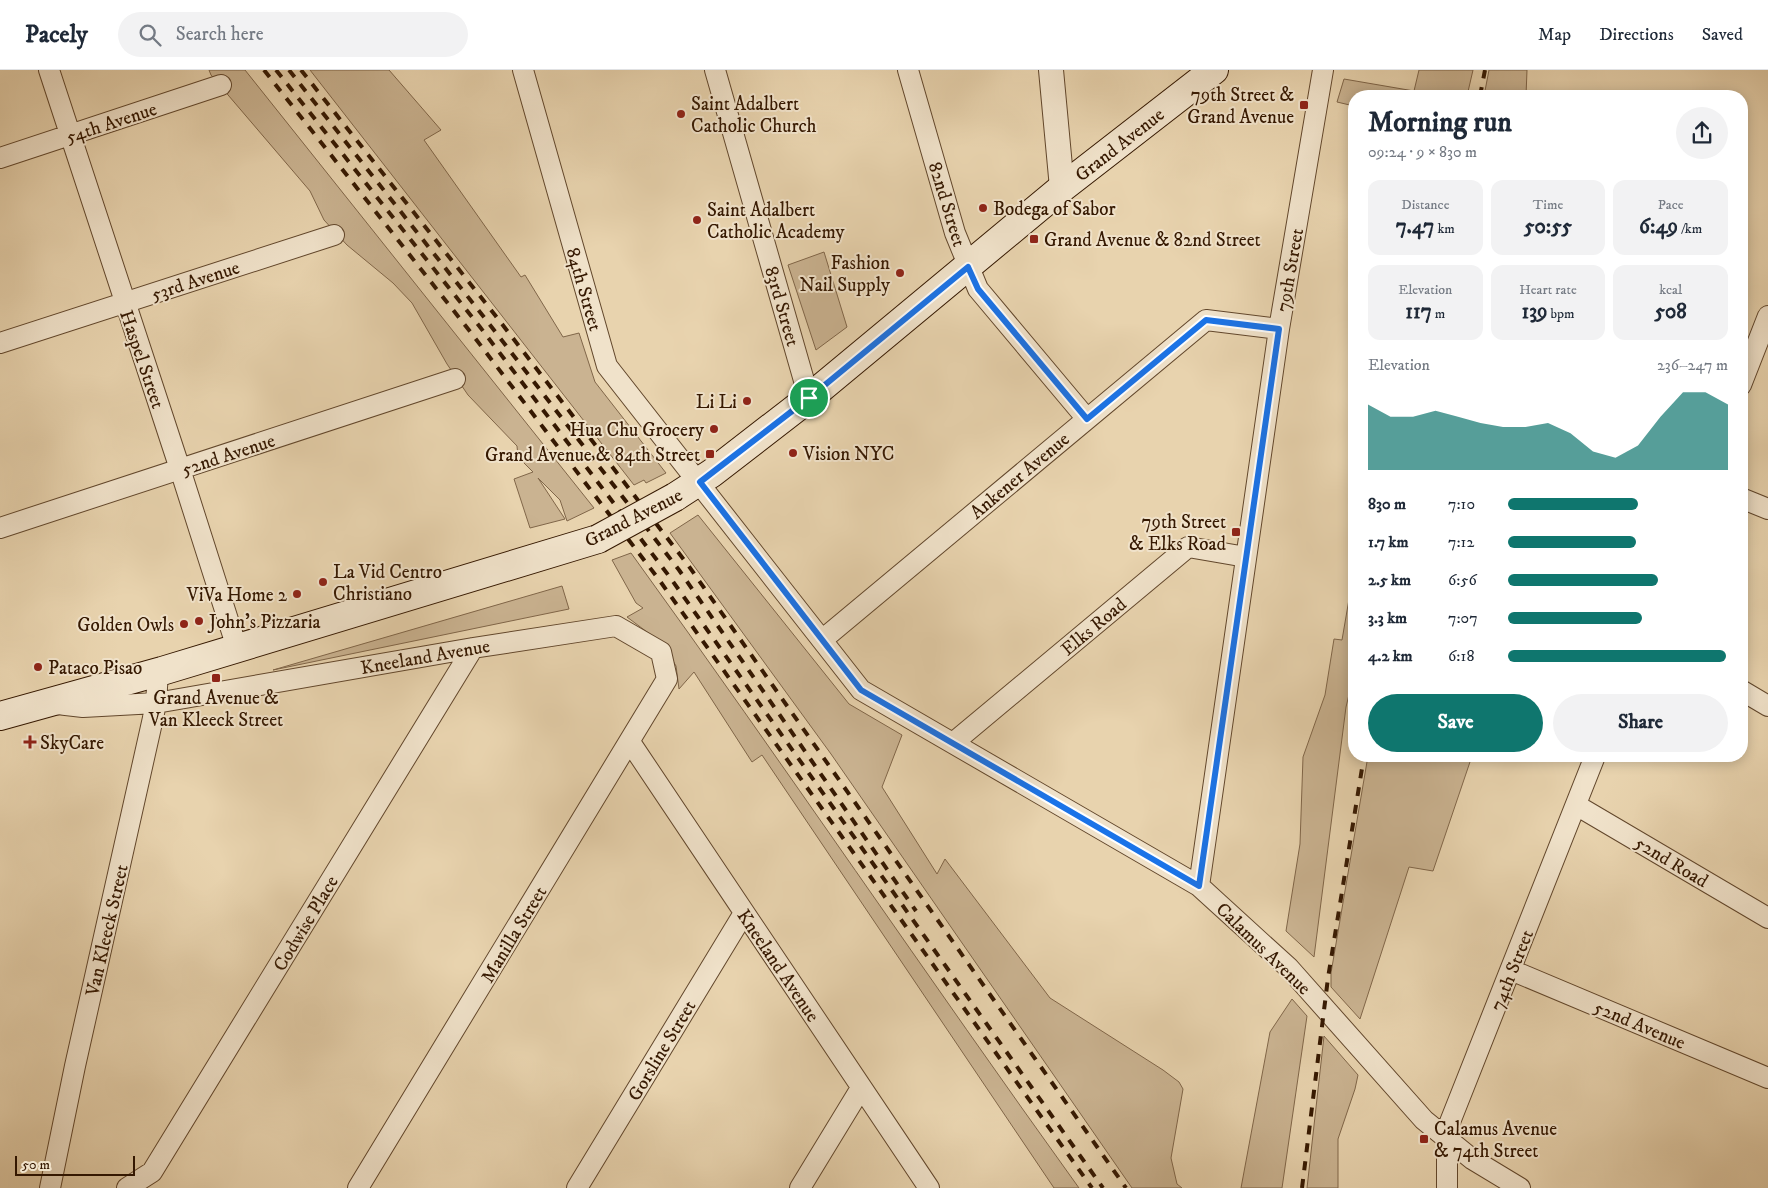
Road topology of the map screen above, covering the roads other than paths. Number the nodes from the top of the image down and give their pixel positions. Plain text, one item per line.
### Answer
1 (49, 70) edge
2 (523, 70) edge
3 (715, 70) edge
4 (908, 70) edge
5 (1051, 70) edge
6 (1214, 70) edge
7 (1323, 70) edge
8 (221, 85) dead end
9 (70, 136) junction
10 (0, 158) edge
11 (1062, 188) junction
12 (334, 235) dead end
13 (968, 267) junction
14 (124, 303) junction
15 (1768, 316) edge
16 (1279, 329) junction
17 (0, 343) edge
18 (1748, 367) edge
19 (455, 379) dead end
20 (809, 398) junction
21 (1087, 419) junction
22 (180, 469) junction
23 (700, 482) junction
24 (1748, 501) edge
25 (1768, 509) edge
26 (0, 528) edge
27 (1246, 556) junction
28 (822, 640) junction
29 (237, 648) junction
30 (472, 648) junction
31 (158, 672) junction
32 (667, 680) joint
33 (1748, 694) edge
34 (47, 703) junction
35 (156, 703) junction
36 (1768, 706) edge
37 (0, 716) edge
38 (630, 742) junction
39 (953, 743) junction
40 (1593, 762) edge
41 (1576, 805) junction
42 (1199, 886) junction
43 (744, 913) junction
44 (1768, 918) edge
45 (1512, 970) junction
46 (1768, 1078) edge
47 (861, 1088) junction
48 (1447, 1140) junction
49 (50, 1188) edge
50 (126, 1188) edge
51 (358, 1188) edge
52 (578, 1188) edge
53 (800, 1188) edge
54 (929, 1188) edge
55 (1447, 1188) edge
56 (1520, 1188) edge

1 - 9 street, Haspel Street
2 - 23 street, 84th Street
3 - 20 street, 83rd Street
4 - 13 street, 82nd Street
5 - 11 street
6 - 11 main road, Grand Avenue
7 - 16 street, 79th Street
8 - 9 street, 54th Avenue
9 - 10 street, 54th Avenue
9 - 14 street, Haspel Street
11 - 13 main road, Grand Avenue
12 - 14 street, 53rd Avenue
13 - 20 main road, Grand Avenue
13 - 21 street, 82nd Street
14 - 17 street, 53rd Avenue
14 - 22 street, Haspel Street
15 - 18 street
16 - 21 street, Ankener Avenue
16 - 27 street, 79th Street
19 - 22 street, 52nd Avenue
20 - 23 main road, Grand Avenue
21 - 28 street, Ankener Avenue
22 - 26 street, 52nd Avenue
22 - 29 street, Haspel Street
23 - 28 street, Calamus Avenue
23 - 29 main road, Grand Avenue, bridge
24 - 25 street
27 - 39 street, Elks Road
27 - 42 street, 79th Street
28 - 39 street, Calamus Avenue
29 - 31 main road, Grand Avenue
30 - 32 street, Kneeland Avenue
30 - 35 street, Kneeland Avenue
30 - 50 street, Codwise Place
31 - 34 main road, Grand Avenue
31 - 35 street, Van Kleeck Street
32 - 38 street, Manilla Street
33 - 36 street
34 - 35 street, Grand Avenue
34 - 37 main road, Grand Avenue
35 - 49 street, Van Kleeck Street
38 - 43 street, Kneeland Avenue
38 - 51 street, Manilla Street
39 - 42 street, Calamus Avenue
40 - 41 street, 74th Street
41 - 44 street, 52nd Road
41 - 45 street, 74th Street
42 - 48 street, Calamus Avenue
43 - 47 street, Kneeland Avenue
43 - 52 street, Gorsline Street
45 - 46 street, 52nd Avenue
45 - 48 street, 74th Street
47 - 53 street
47 - 54 street, Kneeland Avenue
48 - 55 street, 74th Street
48 - 56 street, Calamus Avenue

